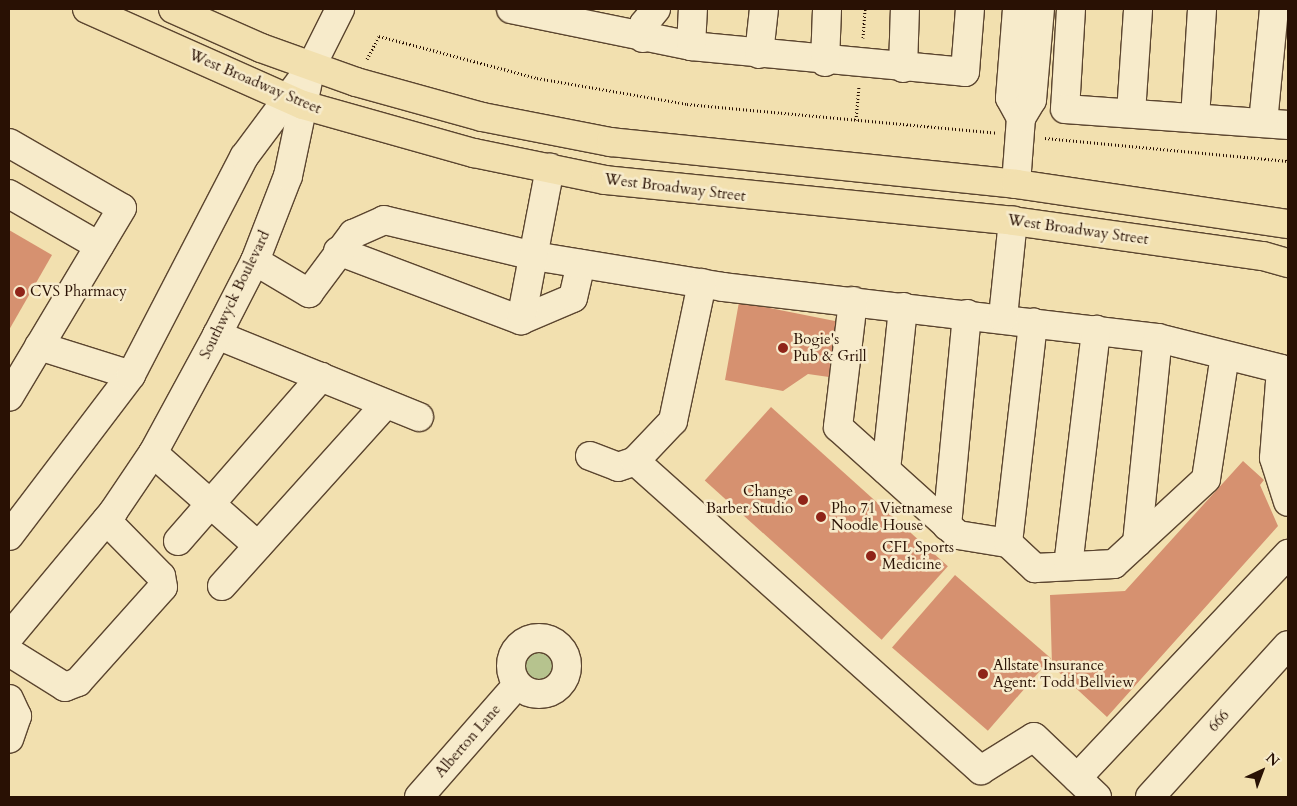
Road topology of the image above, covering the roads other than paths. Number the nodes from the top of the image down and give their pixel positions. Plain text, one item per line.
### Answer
1 (87, 9) edge
2 (173, 9) edge
3 (340, 9) edge
4 (511, 9) edge
5 (656, 9) edge
6 (693, 9) edge
7 (764, 9) edge
8 (827, 9) edge
9 (905, 9) edge
10 (970, 9) edge
11 (1017, 9) edge
12 (1040, 9) edge
13 (1071, 9) edge
14 (1138, 9) edge
15 (1202, 9) edge
16 (1274, 9) edge
17 (565, 15) edge
18 (643, 38) junction
19 (691, 46) junction
20 (759, 54) junction
21 (825, 62) junction
22 (312, 67) junction
23 (903, 68) junction
24 (296, 101) junction
25 (1131, 113) junction
26 (1195, 118) junction
27 (1276, 124) edge
28 (1021, 127) junction
29 (9, 143) edge
30 (550, 168) junction
31 (1016, 184) junction
32 (9, 194) edge
33 (1013, 221) junction
34 (1288, 224) edge
35 (99, 246) junction
36 (338, 251) junction
37 (534, 256) junction
38 (255, 261) junction
39 (1288, 263) edge
40 (581, 264) junction
41 (702, 283) junction
42 (853, 301) junction
43 (903, 307) junction
44 (967, 314) junction
45 (1003, 318) junction
46 (521, 320) junction
47 (1033, 322) junction
48 (1096, 330) junction
49 (216, 335) junction
50 (1158, 338) junction
51 (39, 346) junction
52 (1225, 355) junction
53 (131, 375) junction
54 (321, 377) junction
55 (9, 397) edge
56 (386, 404) junction
57 (419, 417) dead end
58 (153, 453) junction
59 (590, 456) dead end
60 (1281, 458) edge
61 (635, 461) junction
62 (886, 470) junction
63 (1288, 502) edge
64 (211, 503) junction
65 (106, 520) junction
66 (947, 526) junction
67 (9, 536) edge
68 (178, 541) dead end
69 (1008, 543) junction
70 (1137, 543) junction
71 (258, 546) junction
72 (1288, 554) edge
73 (1068, 566) junction
74 (222, 586) dead end
75 (9, 637) edge
76 (1288, 645) edge
77 (9, 652) edge
78 (517, 685) dead end
79 (9, 699) edge
80 (9, 739) edge
81 (1077, 778) junction
82 (419, 797) edge
83 (1097, 797) edge
84 (1150, 797) edge

1 - 24 main road, West Broadway Street
2 - 22 main road
3 - 22 street, Southwyck Boulevard
4 - 17 street
5 - 18 street
6 - 19 street
7 - 20 street
8 - 21 street
9 - 23 street
10 - 23 street
11 - 28 street
12 - 28 street
13 - 25 street
14 - 25 street
15 - 26 street
16 - 27 street
17 - 18 street
18 - 19 street
19 - 20 street
20 - 21 street
21 - 23 street
22 - 24 street, Southwyck Boulevard
22 - 31 main road
24 - 30 main road, West Broadway Street
24 - 38 street, Southwyck Boulevard
24 - 53 street, Southwyck Boulevard
25 - 26 street
26 - 27 street
28 - 31 street
29 - 35 street
30 - 33 main road, West Broadway Street
30 - 37 street
31 - 33 main road
31 - 34 main road
32 - 35 street
33 - 39 main road, West Broadway Street
33 - 45 street
35 - 51 street
36 - 37 street
36 - 38 street
36 - 46 street
37 - 40 street
37 - 46 street
38 - 49 street, Southwyck Boulevard
40 - 41 street
40 - 46 street
41 - 42 street
41 - 61 street
42 - 43 street
42 - 62 street
43 - 44 street
43 - 62 street
44 - 45 street
44 - 66 street
45 - 47 street
47 - 48 street
47 - 69 street
48 - 50 street
48 - 73 street
49 - 54 street
49 - 58 street, Southwyck Boulevard
50 - 52 street
50 - 70 street
51 - 53 street
51 - 55 street
52 - 60 street
52 - 70 street
53 - 67 street, Southwyck Boulevard
54 - 56 street
54 - 64 street
56 - 57 street
56 - 71 street
58 - 64 street
58 - 65 street, Southwyck Boulevard
59 - 61 street
60 - 63 street
61 - 81 street
62 - 66 street
64 - 68 street
64 - 71 street
65 - 75 street, Southwyck Boulevard
65 - 77 street
66 - 69 street
69 - 73 street
70 - 73 street
71 - 74 street
72 - 81 street
76 - 84 street, 666
78 - 82 street, Alberton Lane
79 - 80 street
81 - 83 street

